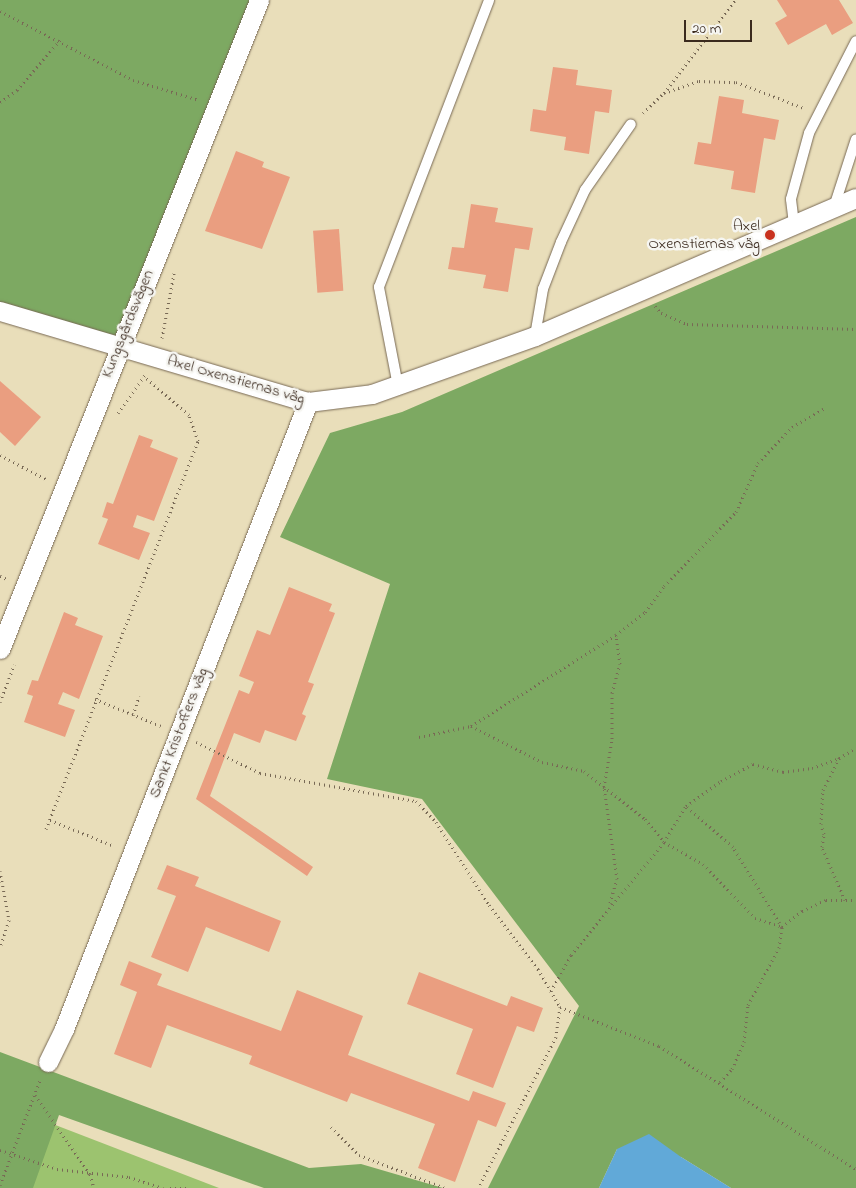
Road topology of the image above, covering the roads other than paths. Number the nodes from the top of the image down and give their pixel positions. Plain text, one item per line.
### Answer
1 (259, 0) edge
2 (489, 0) edge
3 (856, 41) edge
4 (631, 124) road end
5 (856, 139) edge
6 (856, 198) edge
7 (833, 208) junction
8 (794, 224) junction
9 (0, 311) edge
10 (535, 336) junction
11 (119, 344) junction
12 (398, 386) junction
13 (308, 402) junction
14 (0, 649) edge
15 (48, 1062) road end

1 - 11 street, Kungsgårdsvägen
2 - 12 lane
3 - 8 lane
4 - 10 lane
5 - 7 lane
6 - 7 street, Axel Oxenstiernas väg
7 - 8 street, Axel Oxenstiernas väg
8 - 10 street, Axel Oxenstiernas väg
9 - 11 street, Axel Oxenstiernas väg
10 - 12 street, Axel Oxenstiernas väg
11 - 13 street, Axel Oxenstiernas väg
11 - 14 street, Kungsgårdsvägen
12 - 13 street, Axel Oxenstiernas väg
13 - 15 street, Sankt Kristoffers väg

